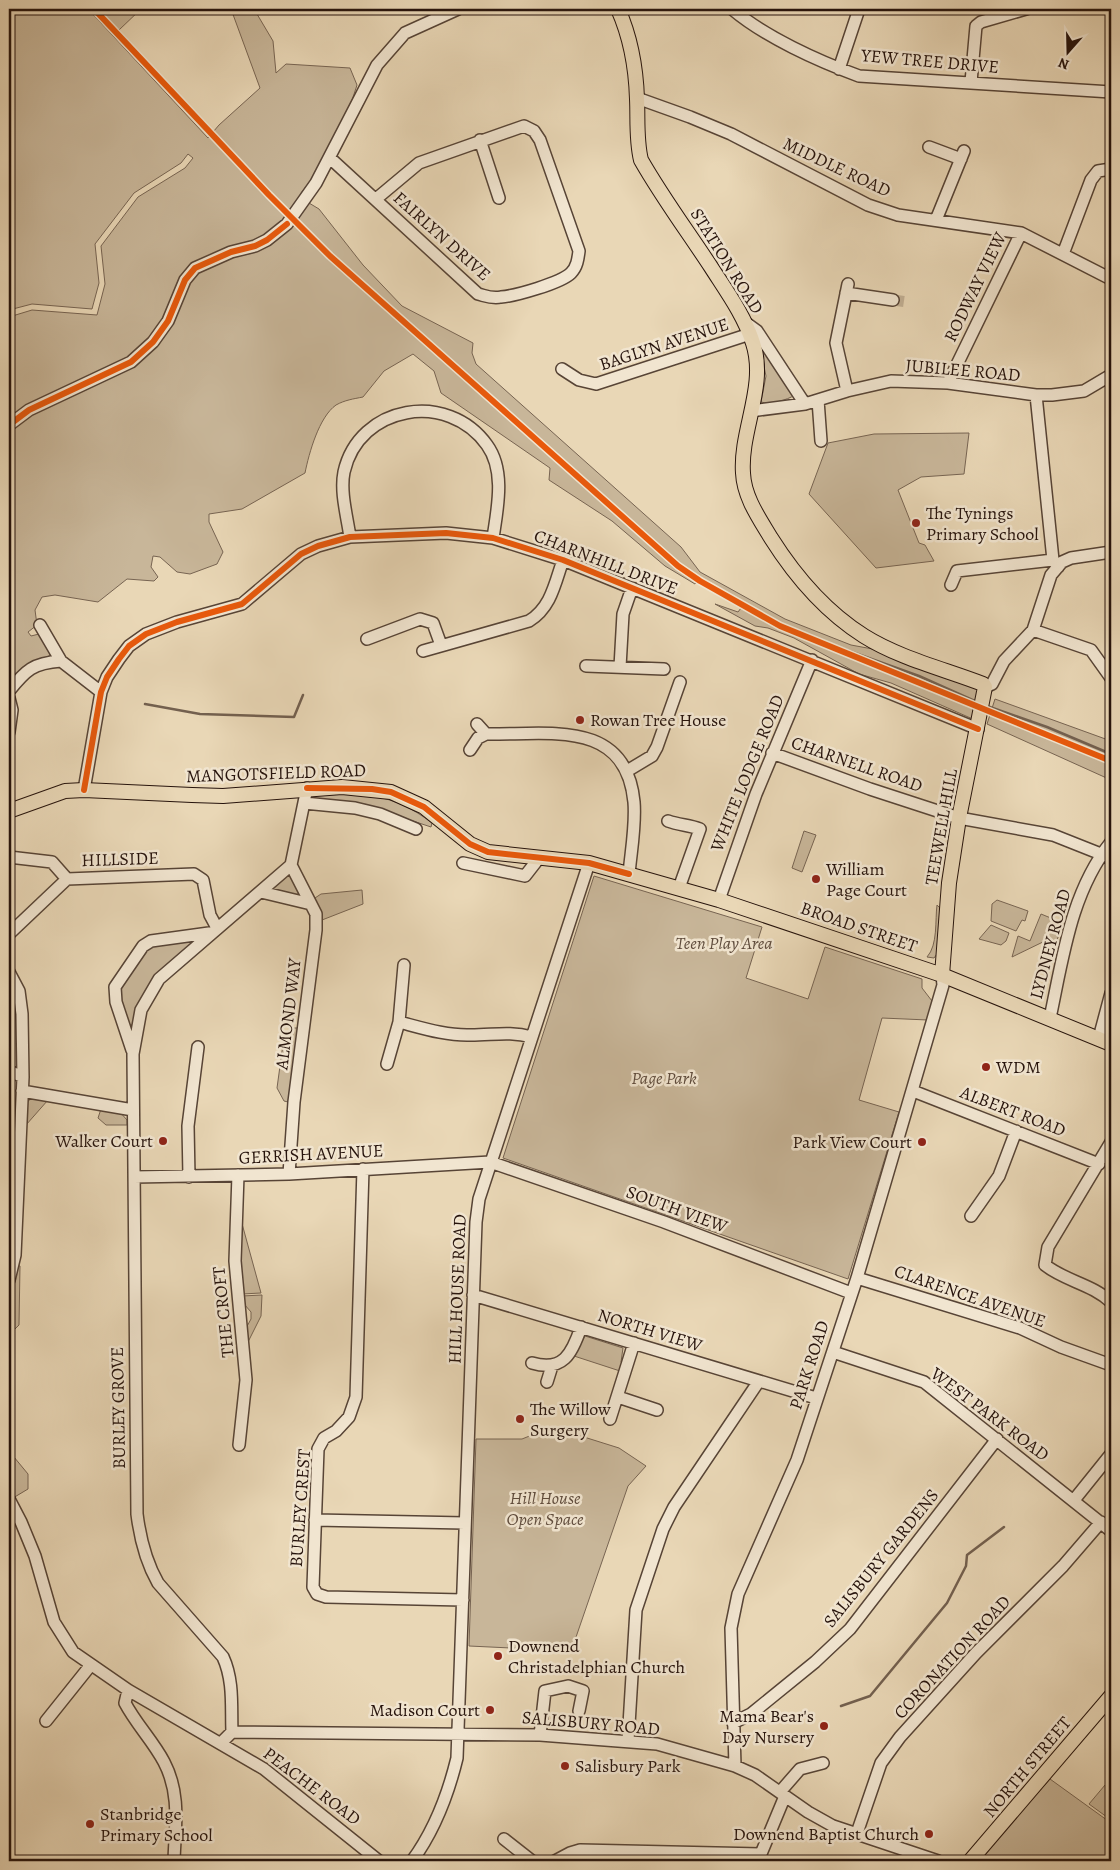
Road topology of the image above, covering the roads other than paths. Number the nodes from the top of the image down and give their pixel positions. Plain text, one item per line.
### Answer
1 (458, 9) edge
2 (618, 9) edge
3 (732, 9) edge
4 (859, 9) edge
5 (1026, 9) edge
6 (840, 69) junction
7 (971, 82) junction
8 (1111, 92) edge
9 (637, 98) junction
10 (480, 140) junction
11 (929, 147) dead end
12 (330, 158) junction
13 (1111, 169) edge
14 (499, 198) dead end
15 (376, 199) junction
16 (936, 220) junction
17 (1021, 233) junction
18 (1063, 254) junction
19 (1111, 279) edge
20 (893, 300) tunnel mouth
21 (744, 321) junction
22 (750, 334) junction
23 (562, 369) dead end
24 (1111, 375) edge
25 (948, 383) junction
26 (847, 391) junction
27 (1036, 395) junction
28 (818, 400) junction
29 (805, 404) junction
30 (751, 411) junction
31 (9, 425) edge
32 (821, 441) dead end
33 (350, 537) junction
34 (493, 538) junction
35 (1111, 552) edge
36 (563, 560) junction
37 (1055, 564) junction
38 (951, 585) dead end
39 (632, 588) junction
40 (38, 629) dead end
41 (1033, 630) junction
42 (367, 638) dead end
43 (441, 645) junction
44 (423, 651) dead end
45 (812, 660) junction
46 (61, 661) junction
47 (586, 666) dead end
48 (620, 667) junction
49 (664, 669) dead end
50 (1111, 678) edge
51 (680, 682) dead end
52 (9, 691) edge
53 (101, 692) junction
54 (985, 692) junction
55 (9, 698) edge
56 (477, 724) dead end
57 (979, 725) junction
58 (9, 732) edge
59 (486, 734) junction
60 (470, 750) dead end
61 (772, 753) junction
62 (627, 771) junction
63 (306, 788) junction
64 (84, 790) junction
65 (304, 803) junction
66 (9, 811) edge
67 (960, 818) junction
68 (668, 821) dead end
69 (416, 829) dead end
70 (1111, 842) edge
71 (1106, 856) edge
72 (9, 857) edge
73 (539, 858) junction
74 (463, 863) dead end
75 (589, 863) junction
76 (291, 865) junction
77 (629, 874) junction
78 (67, 879) junction
79 (679, 888) junction
80 (260, 892) junction
81 (718, 900) junction
82 (311, 904) junction
83 (213, 930) junction
84 (9, 934) edge
85 (404, 965) dead end
86 (9, 972) edge
87 (942, 975) junction
88 (1111, 993) edge
89 (1050, 1018) junction
90 (399, 1022) junction
91 (532, 1037) junction
92 (1105, 1041) edge
93 (198, 1047) dead end
94 (133, 1054) junction
95 (386, 1064) dead end
96 (9, 1071) edge
97 (23, 1077) junction
98 (22, 1091) junction
99 (913, 1091) junction
100 (133, 1110) junction
101 (1016, 1131) junction
102 (1111, 1142) edge
103 (490, 1162) junction
104 (1099, 1164) junction
105 (363, 1169) junction
106 (289, 1174) junction
107 (238, 1175) junction
108 (134, 1177) junction
109 (189, 1177) junction
110 (13, 1215) edge
111 (971, 1216) dead end
112 (856, 1278) junction
113 (9, 1280) edge
114 (851, 1293) junction
115 (473, 1295) junction
116 (1111, 1302) edge
117 (581, 1327) junction
118 (634, 1343) junction
119 (833, 1352) junction
120 (532, 1363) dead end
121 (1106, 1363) edge
122 (552, 1366) junction
123 (759, 1381) junction
124 (547, 1382) dead end
125 (618, 1398) junction
126 (816, 1398) junction
127 (657, 1410) dead end
128 (610, 1419) dead end
129 (997, 1439) junction
130 (238, 1445) dead end
131 (1111, 1454) edge
132 (9, 1499) edge
133 (1074, 1500) junction
134 (315, 1520) junction
135 (1101, 1522) junction
136 (465, 1524) junction
137 (1111, 1530) edge
138 (463, 1600) junction
139 (90, 1666) junction
140 (128, 1690) junction
141 (1109, 1702) edge
142 (579, 1711) dead end
143 (46, 1721) dead end
144 (733, 1723) junction
145 (232, 1732) junction
146 (459, 1734) junction
147 (540, 1735) junction
148 (628, 1741) junction
149 (221, 1743) junction
150 (823, 1763) dead end
151 (735, 1766) junction
152 (783, 1794) junction
153 (857, 1833) junction
154 (504, 1839) dead end
155 (604, 1856) edge
156 (760, 1858) edge
157 (174, 1861) edge
158 (379, 1861) edge
159 (412, 1861) edge
160 (532, 1861) edge
161 (555, 1861) edge
162 (938, 1861) edge
163 (970, 1861) edge

1 - 12 street
2 - 9 main road, STATION ROAD
3 - 6 street, YEW TREE DRIVE
4 - 6 street
5 - 7 street
6 - 7 street, YEW TREE DRIVE
7 - 8 street, YEW TREE DRIVE
9 - 16 street, MIDDLE ROAD
9 - 21 main road, STATION ROAD
10 - 14 street
10 - 15 street, FAIRLYN DRIVE
10 - 15 street, FAIRLYN DRIVE
11 - 16 street
12 - 15 street, FAIRLYN DRIVE
12 - 31 street
13 - 18 street
16 - 17 street, MIDDLE ROAD
17 - 18 street, MIDDLE ROAD
17 - 25 street, RODWAY VIEW
18 - 19 street, MIDDLE ROAD
20 - 26 street
21 - 22 main road, STATION ROAD
21 - 29 street
22 - 23 street, BAGLYN AVENUE
22 - 30 main road, STATION ROAD
24 - 27 street, JUBILEE ROAD
25 - 26 street, JUBILEE ROAD
25 - 27 street, JUBILEE ROAD
26 - 28 street, JUBILEE ROAD
27 - 37 street
28 - 29 street, JUBILEE ROAD
28 - 32 street
29 - 30 street, JUBILEE ROAD
30 - 54 main road, STATION ROAD
33 - 34 street, CHARNHILL DRIVE
33 - 34 street
33 - 53 street, CHARNHILL DRIVE
34 - 36 street, CHARNHILL DRIVE
35 - 37 street
36 - 39 street, CHARNHILL DRIVE
36 - 43 street
37 - 38 street
37 - 41 street
39 - 45 street, CHARNHILL DRIVE
39 - 48 street
40 - 46 street
41 - 50 street
41 - 54 street
42 - 43 street
43 - 44 street
45 - 57 street, CHARNHILL DRIVE
45 - 61 street, WHITE LODGE ROAD
46 - 52 street
46 - 53 street
47 - 48 street
48 - 49 street
51 - 62 street
53 - 64 street, CHARNHILL DRIVE
54 - 57 main road, TEEWELL HILL
55 - 58 street
56 - 59 street
57 - 67 main road, TEEWELL HILL
59 - 60 street
59 - 62 street
61 - 67 street, CHARNELL ROAD
61 - 81 street, WHITE LODGE ROAD
62 - 77 street
63 - 64 main road, MANGOTSFIELD ROAD
63 - 65 street
63 - 73 main road, MANGOTSFIELD ROAD
64 - 66 main road, MANGOTSFIELD ROAD
65 - 69 street, MANGOTSFIELD ROAD
65 - 76 street
67 - 71 street, CHARNELL ROAD
67 - 87 main road, TEEWELL HILL
68 - 79 street
70 - 71 street, LYDNEY ROAD
71 - 89 street, LYDNEY ROAD
72 - 78 street
73 - 74 street
73 - 75 main road, MANGOTSFIELD ROAD
75 - 77 main road, BROAD STREET
75 - 91 street, HILL HOUSE ROAD
76 - 80 street, BURLEY GROVE
76 - 82 street, ALMOND WAY
77 - 79 main road, BROAD STREET
78 - 83 street, HILLSIDE
78 - 84 street, HILLSIDE
79 - 81 main road, BROAD STREET
80 - 82 street
80 - 83 street, BURLEY GROVE
81 - 87 main road, BROAD STREET
82 - 106 street, ALMOND WAY
83 - 94 street, BURLEY GROVE
83 - 94 street, BURLEY GROVE
85 - 90 street
86 - 97 street
87 - 89 main road, BROAD STREET
87 - 99 street, PARK ROAD
88 - 92 street
89 - 92 main road, BROAD STREET
90 - 91 street
90 - 95 street
91 - 103 street, HILL HOUSE ROAD
93 - 109 street
94 - 100 street, BURLEY GROVE
96 - 97 street
97 - 98 street
98 - 100 street
98 - 110 street
99 - 101 street, ALBERT ROAD
99 - 112 street, PARK ROAD
100 - 108 street, BURLEY GROVE
101 - 104 street, ALBERT ROAD
101 - 111 street
102 - 104 street
103 - 105 street, GERRISH AVENUE
103 - 114 street, SOUTH VIEW
103 - 115 street, HILL HOUSE ROAD
104 - 116 street
105 - 106 street, GERRISH AVENUE
105 - 134 street, BURLEY CREST
106 - 107 street, GERRISH AVENUE
107 - 109 street, GERRISH AVENUE
107 - 130 street, THE CROFT
108 - 109 street, GERRISH AVENUE
108 - 145 street, BURLEY GROVE
110 - 113 street
112 - 114 street, PARK ROAD
112 - 121 street, CLARENCE AVENUE
114 - 119 street, PARK ROAD
115 - 117 street, NORTH VIEW
115 - 136 street, HILL HOUSE ROAD
117 - 118 street, NORTH VIEW
117 - 122 street
118 - 123 street, NORTH VIEW
118 - 125 street
119 - 126 street, PARK ROAD
119 - 129 street, WEST PARK ROAD
120 - 122 street
122 - 124 street
123 - 126 street, NORTH VIEW
123 - 148 street
125 - 127 street
125 - 128 street
126 - 144 street, PARK ROAD
129 - 133 street, WEST PARK ROAD
129 - 144 street, SALISBURY GARDENS
131 - 133 street
132 - 139 street, PEACHE ROAD
133 - 135 street, WEST PARK ROAD
134 - 136 street
134 - 138 street, BURLEY CREST
135 - 137 street, WEST PARK ROAD
135 - 153 street, CORONATION ROAD
136 - 138 street, HILL HOUSE ROAD
138 - 146 street, HILL HOUSE ROAD
139 - 140 street, PEACHE ROAD
139 - 143 street
140 - 149 street, PEACHE ROAD
140 - 157 street
141 - 163 main road, NORTH STREET
142 - 147 street
144 - 151 street, PARK ROAD
145 - 146 street, SALISBURY ROAD
145 - 149 street
146 - 147 street, SALISBURY ROAD
146 - 159 street, HILL HOUSE ROAD
147 - 148 street, SALISBURY ROAD
148 - 151 street, SALISBURY ROAD
149 - 158 street, PEACHE ROAD
150 - 152 street
151 - 152 street, SALISBURY ROAD
152 - 153 street, SALISBURY ROAD
152 - 156 street
153 - 162 street, SALISBURY ROAD
154 - 160 street
155 - 156 street
155 - 161 street

